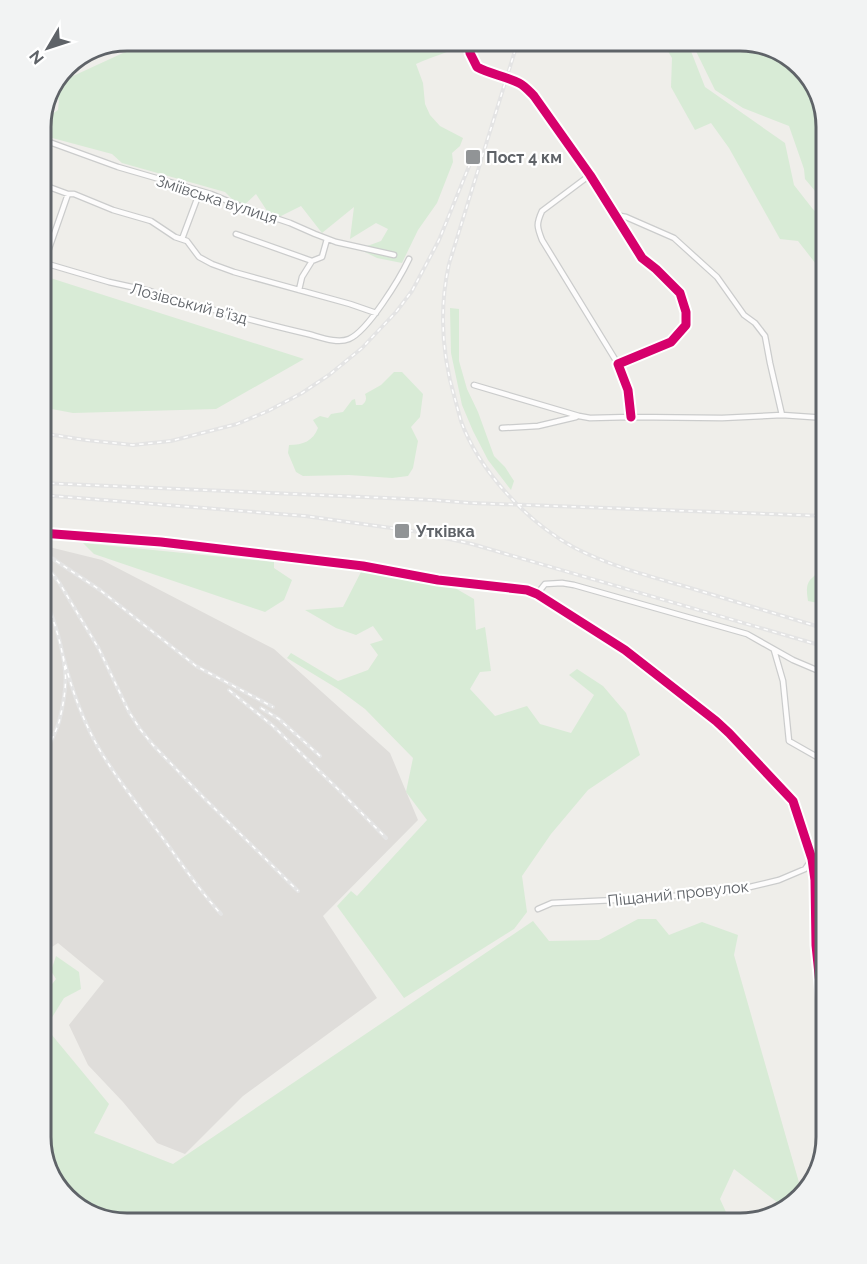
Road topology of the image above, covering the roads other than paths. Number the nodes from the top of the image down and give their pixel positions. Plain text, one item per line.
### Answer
1 (470, 51) edge
2 (51, 143) edge
3 (590, 176) junction
4 (51, 188) edge
5 (200, 191) junction
6 (68, 194) junction
7 (615, 215) junction
8 (236, 234) dead end
9 (51, 239) edge
10 (182, 239) junction
11 (327, 239) junction
12 (394, 255) dead end
13 (409, 259) dead end
14 (312, 261) junction
15 (51, 266) edge
16 (299, 290) junction
17 (376, 313) junction
18 (618, 364) junction
19 (474, 385) dead end
20 (782, 415) junction
21 (579, 416) junction
22 (631, 417) junction
23 (816, 417) edge
24 (502, 428) dead end
25 (51, 534) edge
26 (537, 594) junction
27 (774, 650) junction
28 (816, 670) edge
29 (816, 756) edge
30 (816, 858) edge
31 (812, 859) junction
32 (538, 909) dead end
33 (816, 945) edge

1 - 3 street
2 - 5 street, Зміївська вулиця
3 - 7 street
3 - 18 street
4 - 6 street
5 - 10 street
5 - 11 street, Зміївська вулиця
6 - 9 street
6 - 10 street
7 - 18 street
7 - 20 street
8 - 14 street
10 - 16 street
11 - 12 street, Зміївська вулиця
11 - 14 street
13 - 17 street
14 - 16 street
15 - 17 street, Лозівський в'їзд
16 - 17 street
18 - 22 street
19 - 21 street
20 - 22 street
20 - 23 street
21 - 22 street
21 - 24 street
25 - 26 street
26 - 27 street
26 - 31 street
27 - 28 street
27 - 29 street
30 - 31 street, Піщаний провулок
31 - 32 street, Піщаний провулок
31 - 33 street

